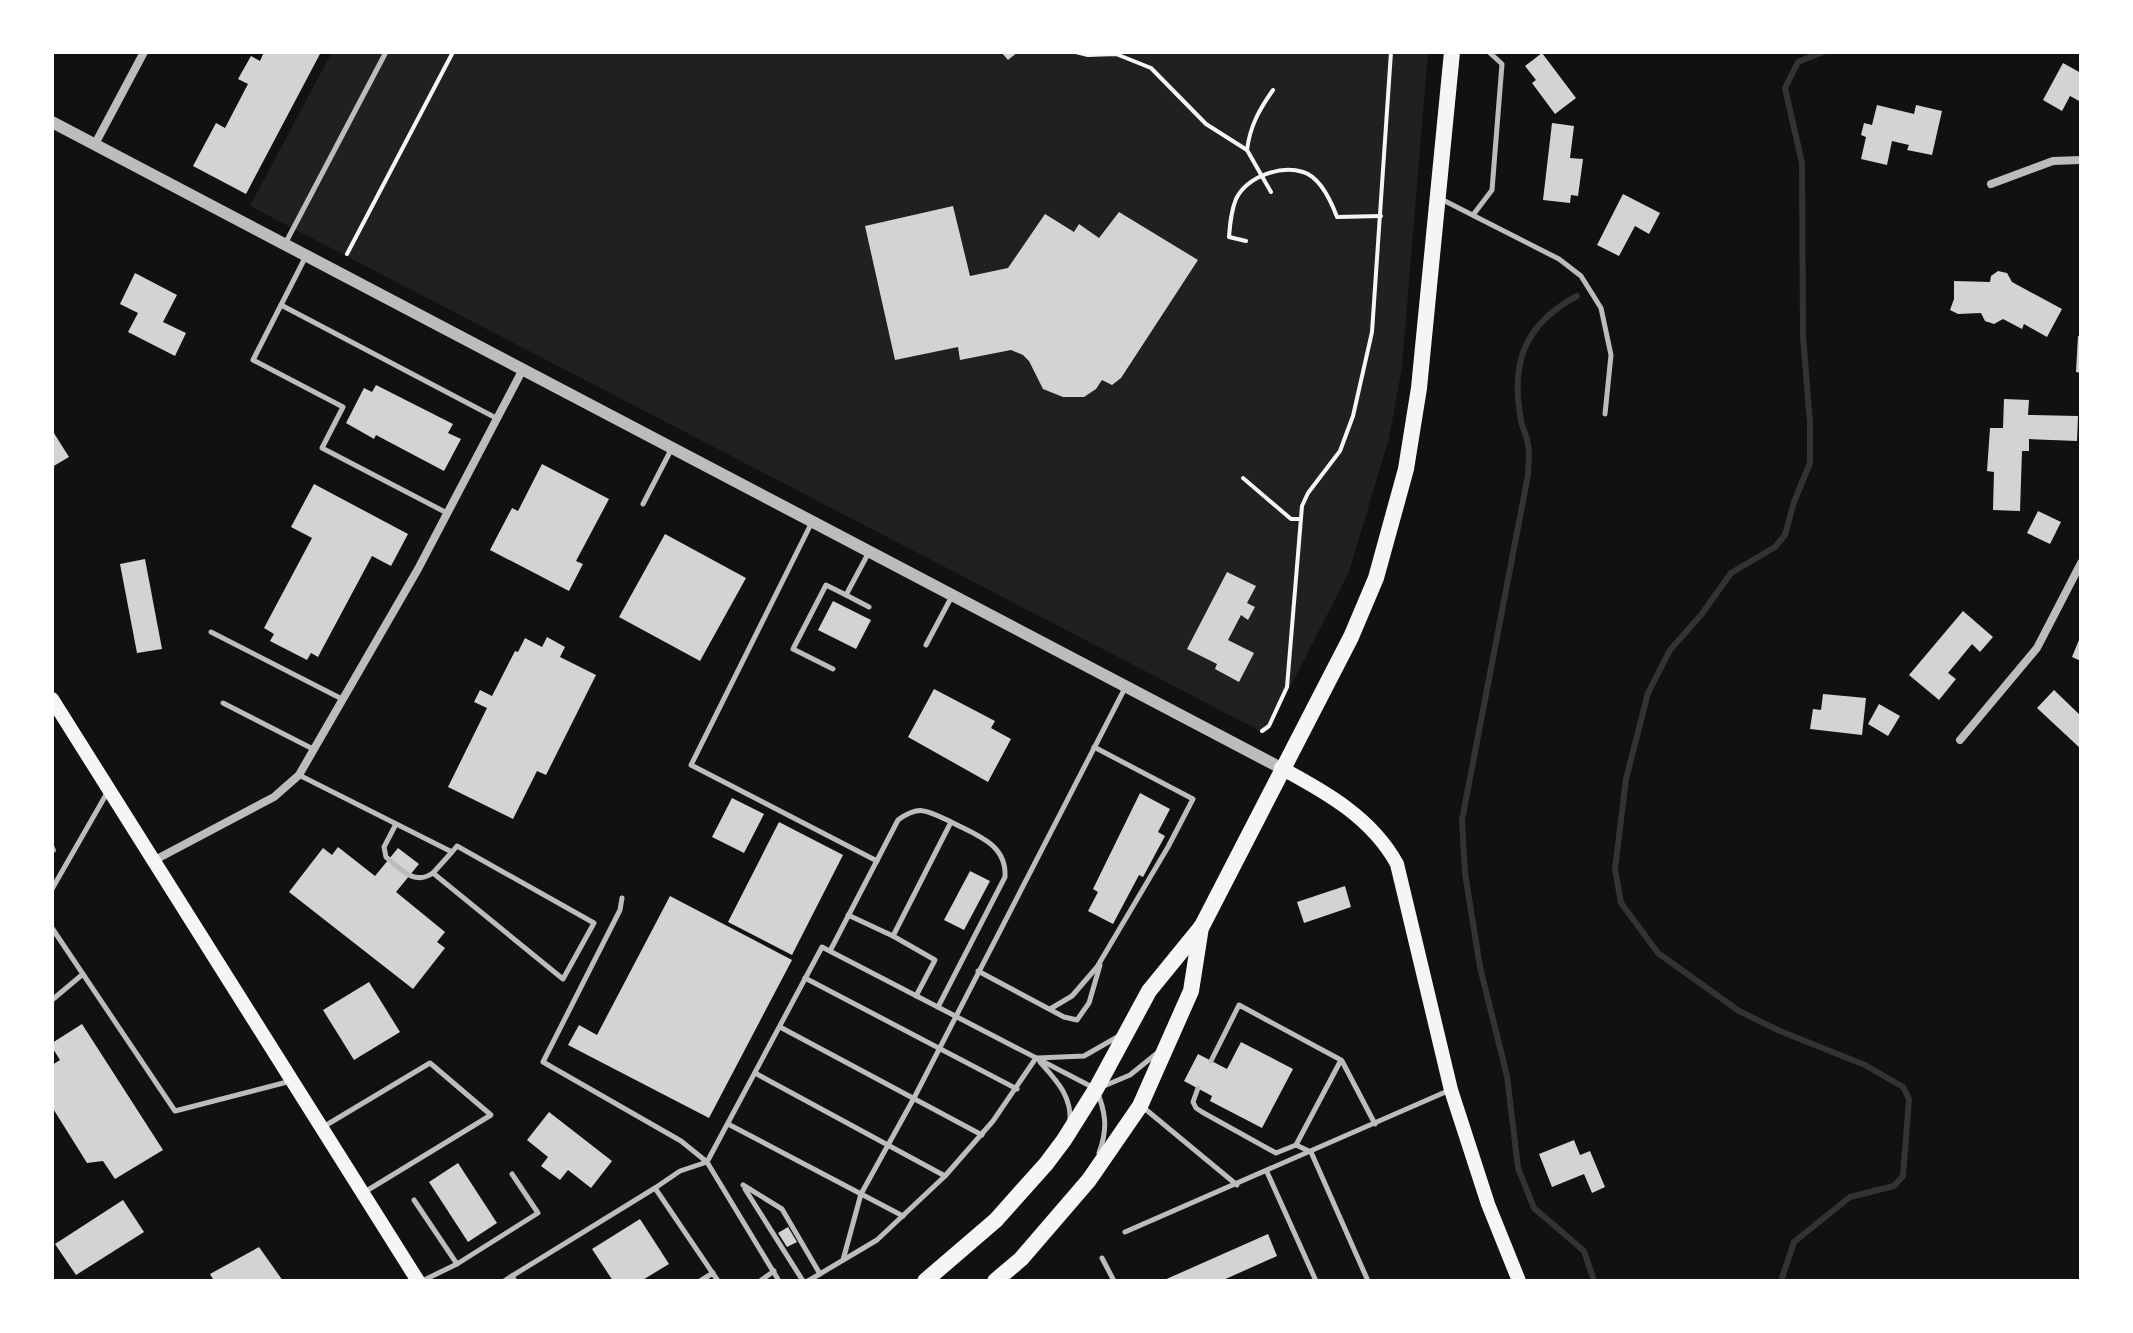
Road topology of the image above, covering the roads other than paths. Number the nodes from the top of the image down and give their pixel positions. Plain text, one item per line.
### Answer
1 (144, 52) edge
2 (386, 52) edge
3 (1452, 52) edge
4 (1489, 52) edge
5 (52, 122) edge
6 (95, 144) junction
7 (2081, 160) edge
8 (1991, 184) dead end
9 (1438, 198) junction
10 (1473, 215) junction
11 (285, 245) junction
12 (306, 255) junction
13 (281, 305) junction
14 (523, 369) junction
15 (1605, 414) dead end
16 (497, 419) junction
17 (672, 448) junction
18 (643, 504) dead end
19 (448, 513) junction
20 (812, 521) junction
21 (869, 551) junction
22 (2081, 563) edge
23 (846, 595) junction
24 (952, 595) junction
25 (869, 607) dead end
26 (211, 632) dead end
27 (926, 645) dead end
28 (833, 669) dead end
29 (1126, 686) junction
30 (52, 699) edge
31 (343, 699) junction
32 (223, 703) dead end
33 (1960, 740) dead end
34 (1094, 747) junction
35 (314, 750) junction
36 (1281, 768) junction
37 (299, 775) junction
38 (109, 790) junction
39 (951, 822) junction
40 (396, 824) junction
41 (452, 852) junction
42 (153, 861) junction
43 (877, 861) junction
44 (433, 873) junction
45 (52, 889) edge
46 (622, 898) dead end
47 (848, 915) junction
48 (1202, 926) junction
49 (52, 928) edge
50 (893, 936) junction
51 (830, 951) junction
52 (1103, 956) junction
53 (978, 971) junction
54 (83, 974) junction
55 (805, 978) junction
56 (916, 996) junction
57 (52, 1000) edge
58 (938, 1007) junction
59 (1050, 1009) junction
60 (955, 1016) junction
61 (780, 1027) junction
62 (1127, 1032) junction
63 (1169, 1040) junction
64 (939, 1048) junction
65 (1036, 1058) junction
66 (1341, 1060) junction
67 (1211, 1061) dead end
68 (755, 1073) junction
69 (292, 1081) junction
70 (1198, 1088) dead end
71 (1017, 1089) junction
72 (1096, 1089) junction
73 (1451, 1090) junction
74 (914, 1098) junction
75 (1140, 1106) junction
76 (728, 1124) junction
77 (1375, 1124) junction
78 (321, 1128) junction
79 (982, 1135) junction
80 (1064, 1140) junction
81 (888, 1145) junction
82 (1296, 1145) junction
83 (1311, 1152) junction
84 (707, 1162) junction
85 (1267, 1172) junction
86 (512, 1174) dead end
87 (945, 1176) junction
88 (1089, 1180) junction
89 (1237, 1185) junction
90 (655, 1188) junction
91 (363, 1194) junction
92 (861, 1194) junction
93 (414, 1200) dead end
94 (903, 1216) junction
95 (1125, 1232) dead end
96 (1102, 1258) dead end
97 (843, 1260) junction
98 (457, 1264) junction
99 (774, 1271) junction
100 (713, 1273) junction
101 (820, 1274) junction
102 (513, 1278) edge
103 (933, 1278) edge
104 (420, 1281) edge
105 (504, 1281) edge
106 (700, 1281) edge
107 (718, 1281) edge
108 (760, 1281) edge
109 (779, 1281) edge
110 (806, 1281) edge
111 (995, 1281) edge
112 (1114, 1281) edge
113 (1316, 1281) edge
114 (1368, 1281) edge
115 (1519, 1281) edge

1 - 6 street
2 - 11 lane
3 - 9 main road
4 - 10 lane
5 - 6 street
6 - 11 street
7 - 8 street
9 - 10 lane
9 - 36 main road
10 - 15 lane
11 - 12 street
12 - 13 lane
12 - 14 street
13 - 16 lane
13 - 19 lane
14 - 16 street
14 - 17 street
16 - 19 street
17 - 18 lane
17 - 20 street
19 - 31 street
20 - 21 street
20 - 43 lane
21 - 23 lane
21 - 24 street
22 - 33 street
23 - 25 lane
23 - 28 lane
24 - 27 lane
24 - 29 street
26 - 31 lane
29 - 34 lane
29 - 36 street
30 - 38 main road
31 - 35 street
32 - 35 lane
34 - 52 lane
34 - 53 lane
35 - 37 street
36 - 48 main road
36 - 73 main road
37 - 40 lane
37 - 42 street
38 - 42 main road
38 - 45 lane
39 - 43 lane
39 - 50 lane
39 - 58 lane
40 - 41 lane
40 - 44 lane
41 - 44 lane
41 - 44 lane
42 - 69 main road
43 - 47 lane
46 - 84 lane
47 - 50 lane
47 - 51 lane
48 - 62 main road
48 - 63 main road
49 - 54 lane
50 - 56 lane
51 - 55 lane
51 - 56 lane
52 - 59 lane
52 - 59 lane
53 - 59 lane
53 - 60 lane
54 - 57 lane
54 - 69 lane
55 - 61 lane
55 - 64 lane
56 - 58 lane
58 - 60 lane
60 - 64 lane
60 - 65 lane
61 - 68 lane
61 - 74 lane
62 - 65 lane
62 - 72 main road
63 - 72 lane
63 - 75 main road
64 - 71 lane
64 - 74 lane
65 - 71 lane
65 - 72 lane
65 - 80 lane
66 - 67 lane
66 - 77 lane
66 - 82 lane
68 - 76 lane
68 - 81 lane
69 - 78 main road
70 - 82 lane
71 - 79 lane
72 - 80 main road
72 - 88 lane
73 - 77 lane
73 - 115 main road
74 - 79 lane
74 - 81 lane
75 - 88 main road
75 - 89 lane
76 - 84 lane
76 - 92 lane
77 - 83 lane
78 - 91 main road
78 - 91 lane
79 - 87 lane
80 - 103 main road
81 - 87 lane
81 - 92 lane
82 - 83 lane
83 - 85 lane
83 - 114 lane
84 - 90 lane
84 - 99 lane
85 - 89 lane
85 - 113 lane
86 - 98 lane
87 - 94 lane
88 - 111 main road
89 - 95 lane
90 - 100 lane
90 - 102 lane
91 - 104 main road
92 - 94 lane
92 - 97 lane
93 - 98 lane
94 - 97 lane
96 - 112 lane
97 - 101 lane
98 - 104 lane
99 - 108 lane
99 - 109 lane
100 - 106 lane
100 - 107 lane
101 - 110 lane
101 - 110 lane
102 - 105 lane

